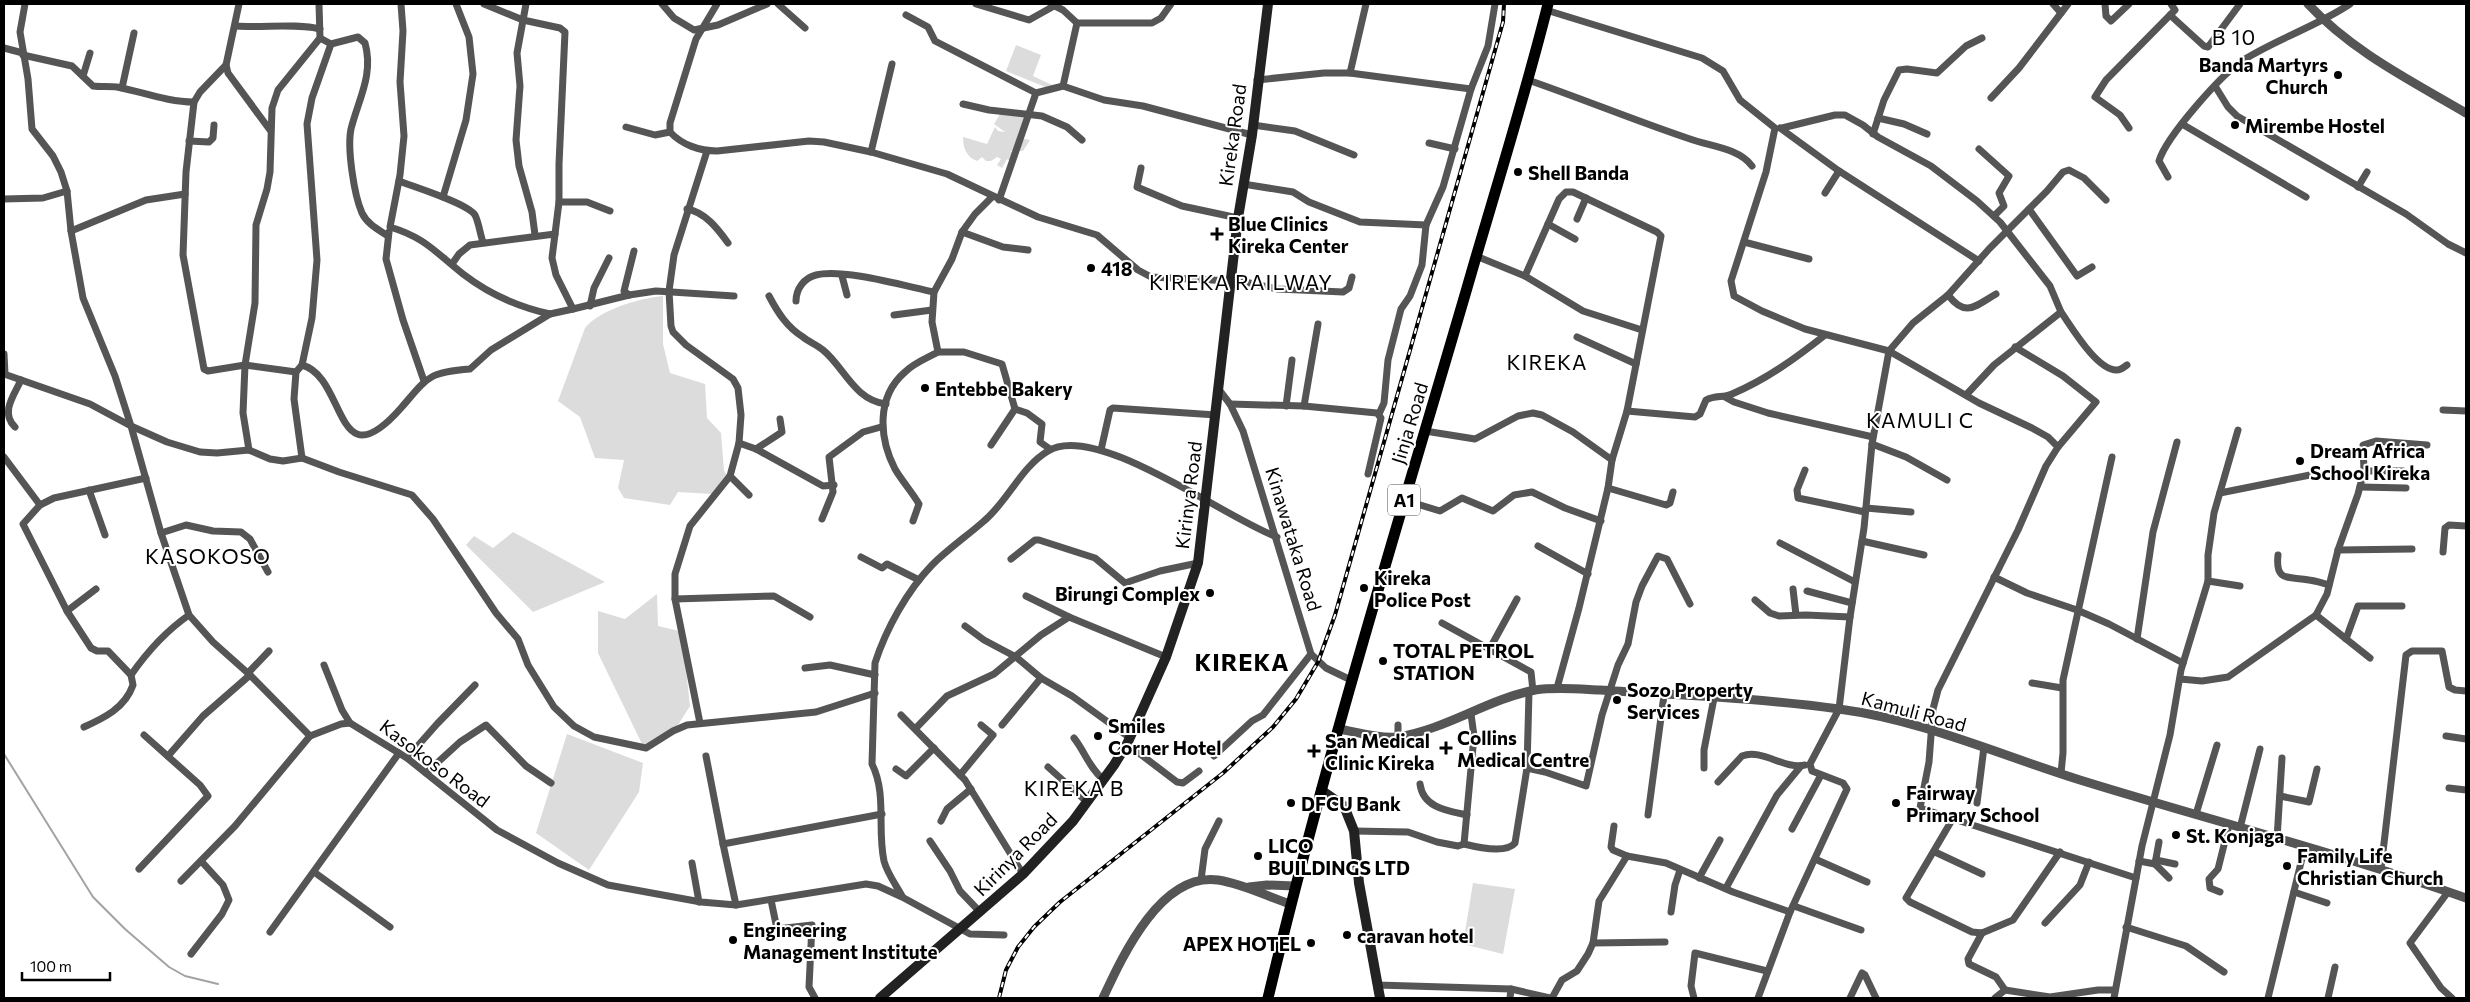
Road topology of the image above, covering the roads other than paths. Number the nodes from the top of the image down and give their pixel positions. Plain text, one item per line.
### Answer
1 (25, 4) edge
2 (239, 4) edge
3 (319, 4) edge
4 (401, 4) edge
5 (456, 4) edge
6 (484, 4) edge
7 (526, 4) edge
8 (662, 4) edge
9 (717, 4) edge
10 (767, 4) edge
11 (778, 4) edge
12 (976, 4) edge
13 (1171, 4) edge
14 (1268, 4) edge
15 (1366, 4) edge
16 (1495, 4) edge
17 (2053, 4) edge
18 (2068, 4) edge
19 (2105, 4) edge
20 (2129, 4) edge
21 (2171, 4) edge
22 (2240, 4) edge
23 (2308, 4) edge
24 (2350, 4) edge
25 (757, 5) edge
26 (1053, 5) edge
27 (1547, 7) edge
28 (2061, 13) junction
29 (906, 15) dead end
30 (2170, 15) junction
31 (523, 20) junction
32 (2326, 20) junction
33 (1077, 22) junction
34 (236, 26) junction
35 (805, 28) dead end
36 (320, 29) junction
37 (700, 30) junction
38 (134, 32) dead end
39 (320, 38) junction
40 (1982, 38) dead end
41 (331, 44) junction
42 (4, 48) edge
43 (90, 53) dead end
44 (23, 54) junction
45 (892, 64) dead end
46 (226, 65) junction
47 (1350, 73) junction
48 (83, 76) junction
49 (1257, 80) junction
50 (1528, 80) junction
51 (1063, 86) junction
52 (2215, 86) junction
53 (122, 88) junction
54 (1471, 89) junction
55 (1036, 93) junction
56 (1991, 98) dead end
57 (194, 102) junction
58 (963, 104) dead end
59 (2466, 113) edge
60 (1029, 114) junction
61 (1878, 118) junction
62 (2182, 124) junction
63 (214, 125) dead end
64 (626, 127) dead end
65 (1779, 128) junction
66 (2129, 128) dead end
67 (270, 130) junction
68 (1252, 130) junction
69 (670, 132) junction
70 (1873, 134) junction
71 (1927, 134) dead end
72 (1082, 140) dead end
73 (189, 141) junction
74 (1429, 142) dead end
75 (1454, 149) junction
76 (1979, 149) dead end
77 (707, 151) junction
78 (871, 152) junction
79 (1354, 155) dead end
80 (1752, 166) dead end
81 (1140, 168) dead end
82 (1838, 171) junction
83 (2367, 172) dead end
84 (2168, 177) dead end
85 (399, 182) junction
86 (1243, 184) junction
87 (2358, 187) junction
88 (68, 191) junction
89 (1824, 193) dead end
90 (185, 194) junction
91 (443, 197) junction
92 (992, 197) junction
93 (1586, 198) junction
94 (2306, 198) dead end
95 (4, 199) edge
96 (999, 200) junction
97 (2106, 200) dead end
98 (560, 202) junction
99 (2029, 209) junction
100 (687, 210) junction
101 (610, 211) dead end
102 (1994, 216) junction
103 (1238, 218) junction
104 (1577, 219) dead end
105 (1548, 224) junction
106 (1426, 225) junction
107 (390, 227) junction
108 (71, 230) junction
109 (2007, 231) junction
110 (962, 232) junction
111 (555, 234) junction
112 (535, 235) junction
113 (388, 236) junction
114 (1575, 239) dead end
115 (483, 242) junction
116 (1744, 242) junction
117 (728, 243) dead end
118 (1028, 250) dead end
119 (634, 251) dead end
120 (2466, 253) edge
121 (1476, 256) junction
122 (609, 258) dead end
123 (1809, 259) dead end
124 (1979, 261) junction
125 (452, 264) junction
126 (2092, 267) dead end
127 (842, 276) junction
128 (1524, 276) junction
129 (1352, 277) dead end
130 (1231, 280) junction
131 (669, 291) junction
132 (934, 292) junction
133 (1996, 294) dead end
134 (629, 295) junction
135 (847, 295) dead end
136 (1948, 295) junction
137 (734, 296) dead end
138 (769, 296) dead end
139 (796, 301) dead end
140 (590, 306) junction
141 (573, 310) junction
142 (932, 310) junction
143 (2061, 312) junction
144 (550, 314) junction
145 (894, 315) dead end
146 (1318, 324) dead end
147 (1642, 330) junction
148 (1825, 335) junction
149 (1577, 337) dead end
150 (2015, 347) junction
151 (1889, 351) junction
152 (938, 352) junction
153 (4, 354) edge
154 (1292, 360) dead end
155 (1636, 364) junction
156 (245, 365) junction
157 (302, 365) junction
158 (2128, 365) dead end
159 (296, 372) junction
160 (4, 374) edge
161 (21, 380) junction
162 (424, 382) junction
163 (1220, 391) junction
164 (1966, 395) junction
165 (1726, 397) junction
166 (886, 404) junction
167 (1230, 404) junction
168 (1286, 406) junction
169 (1304, 406) junction
170 (1015, 408) junction
171 (2443, 410) dead end
172 (1627, 411) junction
173 (2466, 411) edge
174 (1379, 414) junction
175 (1216, 415) junction
176 (780, 419) dead end
177 (131, 426) junction
178 (14, 427) dead end
179 (881, 427) junction
180 (2238, 430) dead end
181 (1425, 432) junction
182 (1873, 440) junction
183 (2177, 442) dead end
184 (739, 443) junction
185 (2427, 444) dead end
186 (991, 445) dead end
187 (2058, 447) junction
188 (756, 449) junction
189 (1050, 449) junction
190 (249, 450) junction
191 (1101, 450) junction
192 (2112, 457) dead end
193 (302, 458) junction
194 (1612, 460) junction
195 (5, 462) edge
196 (1805, 470) dead end
197 (2364, 470) junction
198 (2403, 471) dead end
199 (1368, 474) dead end
200 (2310, 475) dead end
201 (730, 476) junction
202 (146, 478) junction
203 (1947, 480) dead end
204 (834, 485) junction
205 (2360, 487) junction
206 (1608, 488) junction
207 (2406, 488) dead end
208 (89, 490) junction
209 (1673, 492) dead end
210 (2220, 493) junction
211 (749, 495) dead end
212 (1205, 499) junction
213 (1404, 500) junction
214 (40, 505) junction
215 (1866, 510) junction
216 (1911, 512) dead end
217 (822, 519) dead end
218 (913, 521) dead end
219 (1601, 521) junction
220 (2466, 526) edge
221 (161, 533) junction
222 (105, 535) dead end
223 (1277, 537) junction
224 (1862, 541) junction
225 (1780, 543) dead end
226 (1538, 546) dead end
227 (2412, 549) dead end
228 (2338, 550) junction
229 (2443, 552) dead end
230 (1924, 555) dead end
231 (2278, 555) dead end
232 (861, 557) dead end
233 (1012, 559) dead end
234 (1198, 564) junction
235 (268, 572) dead end
236 (1588, 574) junction
237 (1994, 577) junction
238 (919, 580) junction
239 (2208, 581) junction
240 (1856, 582) junction
241 (2329, 585) junction
242 (2240, 586) dead end
243 (96, 589) dead end
244 (1793, 589) dead end
245 (1807, 591) dead end
246 (1026, 596) dead end
247 (675, 599) junction
248 (1517, 599) dead end
249 (1755, 600) dead end
250 (1852, 603) junction
251 (1690, 604) dead end
252 (2402, 606) dead end
253 (2077, 610) junction
254 (67, 611) junction
255 (189, 615) junction
256 (1796, 615) junction
257 (2316, 615) junction
258 (1850, 616) junction
259 (810, 617) dead end
260 (1069, 617) junction
261 (1442, 622) dead end
262 (965, 626) dead end
263 (2137, 639) junction
264 (2346, 639) junction
265 (1489, 650) junction
266 (269, 651) dead end
267 (1311, 654) junction
268 (1016, 657) junction
269 (1166, 657) junction
270 (2370, 658) dead end
271 (2183, 663) junction
272 (324, 665) dead end
273 (805, 668) dead end
274 (249, 674) junction
275 (131, 675) junction
276 (875, 675) junction
277 (1041, 678) junction
278 (2180, 679) junction
279 (1353, 681) junction
280 (2032, 682) dead end
281 (475, 685) dead end
282 (1557, 688) junction
283 (2062, 688) junction
284 (1531, 691) junction
285 (1610, 691) junction
286 (2466, 691) edge
287 (875, 693) junction
288 (1664, 695) junction
289 (1714, 698) junction
290 (1839, 709) junction
291 (1471, 714) junction
292 (901, 715) dead end
293 (350, 723) junction
294 (700, 723) junction
295 (981, 725) dead end
296 (1002, 725) dead end
297 (1398, 726) dead end
298 (84, 727) dead end
299 (916, 728) junction
300 (1339, 729) junction
301 (1930, 729) junction
302 (144, 735) dead end
303 (310, 736) junction
304 (2446, 736) dead end
305 (1398, 737) junction
306 (1074, 738) dead end
307 (2466, 739) edge
308 (1128, 741) junction
309 (2217, 745) dead end
310 (1984, 747) junction
311 (934, 748) junction
312 (2260, 749) dead end
313 (399, 753) junction
314 (168, 756) junction
315 (706, 756) dead end
316 (1214, 756) dead end
317 (407, 758) junction
318 (2282, 758) dead end
319 (1810, 764) junction
320 (1801, 766) junction
321 (1048, 767) dead end
322 (1527, 768) junction
323 (1704, 768) dead end
324 (896, 769) dead end
325 (2317, 769) dead end
326 (1199, 771) dead end
327 (426, 773) junction
328 (2061, 773) junction
329 (960, 775) junction
330 (1821, 775) junction
331 (1104, 780) junction
332 (1718, 782) dead end
333 (551, 783) dead end
334 (1420, 784) dead end
335 (2449, 788) dead end
336 (970, 789) junction
337 (1322, 790) junction
338 (2466, 790) edge
339 (2280, 796) junction
340 (2152, 801) junction
341 (1087, 802) junction
342 (1977, 803) dead end
343 (882, 814) junction
344 (2196, 814) junction
345 (1467, 815) junction
346 (1648, 815) dead end
347 (1952, 820) junction
348 (941, 821) dead end
349 (1219, 822) dead end
350 (2229, 825) junction
351 (1614, 826) dead end
352 (2240, 828) junction
353 (1792, 830) dead end
354 (1354, 831) junction
355 (2277, 839) junction
356 (1720, 840) dead end
357 (930, 841) dead end
358 (2160, 842) dead end
359 (723, 844) junction
360 (1464, 844) junction
361 (2306, 846) junction
362 (1935, 852) junction
363 (2060, 852) junction
364 (1627, 856) junction
365 (1815, 859) junction
366 (2139, 861) junction
367 (202, 862) junction
368 (2089, 862) junction
369 (2155, 862) junction
370 (692, 863) dead end
371 (2175, 864) dead end
372 (139, 868) dead end
373 (2381, 869) junction
374 (1680, 870) junction
375 (314, 872) junction
376 (1023, 874) junction
377 (1982, 874) dead end
378 (1699, 878) junction
379 (2136, 878) junction
380 (2168, 878) dead end
381 (1201, 880) junction
382 (181, 881) dead end
383 (1867, 882) dead end
384 (1295, 886) junction
385 (1249, 887) junction
386 (1726, 888) junction
387 (2220, 892) dead end
388 (2294, 892) junction
389 (2448, 892) junction
390 (902, 896) junction
391 (2466, 898) edge
392 (771, 900) junction
393 (699, 902) junction
394 (2327, 903) dead end
395 (1290, 904) junction
396 (736, 905) junction
397 (1792, 909) junction
398 (980, 912) junction
399 (1671, 912) dead end
400 (2045, 923) dead end
401 (390, 927) dead end
402 (2126, 927) junction
403 (961, 930) junction
404 (1861, 930) dead end
405 (270, 932) dead end
406 (1982, 933) junction
407 (1004, 935) dead end
408 (1665, 942) dead end
409 (1593, 943) junction
410 (191, 954) dead end
411 (2335, 967) dead end
412 (1767, 971) junction
413 (2224, 972) dead end
414 (1377, 985) junction
415 (1511, 989) junction
416 (2005, 990) junction
417 (2115, 990) junction
418 (2329, 996) edge
419 (815, 998) edge
420 (880, 998) edge
421 (1103, 998) edge
422 (1268, 998) edge
423 (1380, 998) edge
424 (1510, 998) edge
425 (1551, 998) edge
426 (1694, 998) edge
427 (1758, 998) edge
428 (1850, 998) edge
429 (1876, 998) edge
430 (1996, 998) edge
431 (2114, 998) edge
432 (2268, 998) edge
433 (2338, 998) edge
434 (2452, 998) edge

1 - 44 street
2 - 34 street
3 - 36 street
4 - 85 street
5 - 91 street
6 - 31 street
7 - 31 street
8 - 37 street
9 - 37 street
10 - 25 street
11 - 35 street
12 - 26 street
13 - 33 street
14 - 49 main road, Kireka Road
15 - 47 street
16 - 54 street
17 - 28 street
18 - 28 street
19 - 20 street
21 - 30 street
22 - 30 street
23 - 32 street
24 - 32 street
25 - 37 street
26 - 33 street
27 - 50 highway, Jinja Road / A1
27 - 65 street
28 - 56 street
29 - 55 street
30 - 66 street
31 - 98 street
31 - 112 street
32 - 52 street
32 - 59 street
33 - 51 street
34 - 36 street
34 - 46 street
36 - 39 street
37 - 69 street
38 - 53 street
39 - 41 street
39 - 67 street
40 - 61 street
41 - 113 street
41 - 157 street
42 - 44 street
43 - 48 street
44 - 48 street
44 - 88 street
45 - 78 street
46 - 57 street
46 - 67 street
47 - 49 street
47 - 54 street
48 - 53 street
49 - 68 main road, Kireka Road
50 - 80 street
50 - 121 highway, Jinja Road / A1
51 - 55 street
51 - 68 street
52 - 62 street
52 - 87 street
53 - 57 street
54 - 75 street
55 - 60 street
57 - 73 street
58 - 60 street
60 - 72 street
60 - 96 street
61 - 70 street
61 - 71 street
62 - 84 street
62 - 94 street
63 - 73 street
64 - 69 street
65 - 70 street
65 - 82 street
65 - 116 street
67 - 156 street
68 - 79 street
68 - 86 main road, Kireka Road
69 - 77 street
70 - 102 street
73 - 90 street
74 - 75 street
75 - 106 street
76 - 102 street
77 - 78 street
77 - 100 street
78 - 92 street
81 - 103 street
82 - 89 street
82 - 124 street
83 - 87 street
85 - 91 street
85 - 107 street
86 - 103 main road, Kireka Road
86 - 106 street
87 - 120 street
88 - 95 street
88 - 108 street
90 - 108 street
90 - 156 street
91 - 115 street
92 - 96 street
92 - 110 street
93 - 104 street
93 - 105 street
93 - 147 street
96 - 130 street
97 - 99 street
98 - 101 street
98 - 111 street
99 - 109 street
99 - 126 street
100 - 117 street
100 - 131 street
102 - 109 street
103 - 130 main road, Kireka Road
105 - 114 street
105 - 128 street
106 - 174 street
107 - 113 street
107 - 125 street
108 - 177 street
109 - 124 street
109 - 143 street
110 - 118 street
110 - 132 street
111 - 112 street
111 - 141 street
112 - 115 street
113 - 162 street
115 - 125 street
116 - 123 street
116 - 148 street
119 - 134 street
121 - 128 street
121 - 181 highway, Jinja Road / A1
122 - 140 street
124 - 136 street
125 - 144 street
127 - 132 street
127 - 135 street
127 - 139 street
128 - 147 street
129 - 130 street
130 - 163 main road, Kireka Road
131 - 134 street
131 - 137 street
131 - 184 street
132 - 142 street
133 - 136 street
134 - 140 street
136 - 151 street
138 - 166 street
140 - 141 street
141 - 144 street
142 - 145 street
142 - 152 street
143 - 150 street
143 - 158 street
144 - 162 street
146 - 169 street
147 - 155 street
148 - 151 street
148 - 165 street
149 - 155 street
150 - 164 street
150 - 187 street
151 - 164 street
151 - 182 street
152 - 166 street
152 - 170 street
153 - 160 street
154 - 168 street
155 - 172 street
156 - 159 street
156 - 190 street
157 - 159 street
157 - 162 street
159 - 193 street
160 - 161 street
161 - 177 street
161 - 178 street
163 - 167 street, Kinawataka Road
163 - 175 main road, Kirinya Road
164 - 187 street
165 - 172 street
165 - 182 street
166 - 179 street
167 - 168 street
167 - 223 street, Kinawataka Road
168 - 169 street
169 - 174 street
170 - 186 street
170 - 189 street
171 - 173 street
172 - 194 street
174 - 199 street
175 - 191 street
175 - 212 main road, Kirinya Road
176 - 188 street
177 - 190 street
177 - 202 street
179 - 204 street
179 - 218 street
180 - 210 street
181 - 194 street
181 - 213 highway, Jinja Road / A1
182 - 203 street
182 - 215 street
183 - 263 street
184 - 188 street
184 - 201 street
185 - 197 street
187 - 237 street
188 - 204 street
189 - 191 street
189 - 238 street
190 - 193 street
191 - 212 street
192 - 253 street
193 - 294 street
194 - 206 street
195 - 214 street
196 - 215 street
197 - 198 street
197 - 205 street
200 - 210 street
201 - 211 street
201 - 247 street
202 - 208 street
202 - 221 street
204 - 217 street
205 - 207 street
205 - 228 street
206 - 209 street
206 - 219 street
208 - 214 street
208 - 222 street
210 - 239 street
212 - 223 street
212 - 234 main road, Kirinya Road
213 - 219 street
213 - 279 highway, Jinja Road / A1
214 - 254 street
215 - 216 street
215 - 224 street
219 - 236 street
220 - 229 street
221 - 235 street
221 - 255 street
223 - 267 street, Kinawataka Road
224 - 230 street
224 - 240 street
225 - 240 street
226 - 236 street
227 - 228 street
228 - 241 street
231 - 241 street
232 - 238 street
233 - 234 street
234 - 269 main road, Kirinya Road
236 - 282 street
237 - 253 street
237 - 301 street
238 - 276 street
239 - 242 street
239 - 271 street
240 - 250 street
241 - 257 street
243 - 254 street
244 - 256 street
245 - 250 street
246 - 260 street
247 - 259 street
247 - 294 street
248 - 265 street
249 - 256 street
250 - 258 street
251 - 285 street
252 - 264 street
253 - 263 street
253 - 283 street
254 - 275 street
255 - 274 street
255 - 275 street
256 - 258 street
257 - 264 street
257 - 278 street
258 - 290 street
260 - 268 street
260 - 269 street
261 - 265 street
262 - 268 street
263 - 271 street
264 - 270 street
265 - 284 street
266 - 274 street
267 - 279 street
267 - 316 street
268 - 277 street
268 - 299 street
269 - 308 main road, Kirinya Road
271 - 278 street
272 - 293 street
273 - 276 street
274 - 303 street
274 - 314 street
275 - 298 street
276 - 287 street
277 - 296 street
277 - 308 street
278 - 340 street
279 - 300 highway, Jinja Road / A1
280 - 283 street
281 - 317 street
282 - 284 street, Kamuli Road
282 - 285 street, Kamuli Road
283 - 328 street
284 - 291 street, Kamuli Road
284 - 322 street
285 - 288 street, Kamuli Road
285 - 322 street
286 - 373 street
287 - 294 street
287 - 343 street
288 - 289 street, Kamuli Road
288 - 346 street
289 - 290 street, Kamuli Road
289 - 323 street
290 - 301 street, Kamuli Road
290 - 319 street
291 - 305 street, Kamuli Road
291 - 345 street
292 - 299 street
293 - 303 street, Kasokoso Road
293 - 313 street, Kasokoso Road
295 - 329 street
297 - 305 street
299 - 311 street
300 - 305 street, Kamuli Road
300 - 337 highway, Jinja Road / A1
301 - 310 street, Kamuli Road
301 - 347 street
302 - 314 street
303 - 367 street
304 - 307 street
306 - 331 street
308 - 326 street
308 - 331 main road, Kirinya Road
309 - 344 street
310 - 328 street, Kamuli Road
310 - 342 street
311 - 324 street
311 - 329 street
312 - 352 street
313 - 317 street, Kasokoso Road
313 - 375 street
314 - 372 street
315 - 359 street
317 - 327 street, Kasokoso Road
318 - 339 street
319 - 320 street
319 - 330 street
320 - 332 street
320 - 386 street
321 - 341 street
322 - 360 street
325 - 339 street
327 - 333 street
327 - 393 street, Kasokoso Road
328 - 340 street, Kamuli Road
329 - 336 street
330 - 353 street
330 - 365 street
331 - 341 main road, Kirinya Road
334 - 345 street
335 - 338 street
336 - 348 street
336 - 376 street
337 - 354 main road
337 - 384 highway, Jinja Road / A1
339 - 355 street
340 - 344 street, Kamuli Road
340 - 366 street
341 - 376 main road, Kirinya Road
343 - 359 street
343 - 390 street
344 - 350 street, Kamuli Road
345 - 360 street
347 - 362 street
347 - 363 street
349 - 381 street
350 - 352 street, Kamuli Road
350 - 387 street
351 - 364 street
352 - 355 street, Kamuli Road
354 - 360 street
354 - 414 main road
355 - 361 street, Kamuli Road
356 - 378 street
357 - 398 street
358 - 369 street
359 - 396 street
361 - 373 street, Kamuli Road
361 - 388 street
362 - 377 street
362 - 406 street
363 - 368 street
363 - 406 street
364 - 374 street
364 - 409 street
365 - 383 street
365 - 397 street
366 - 369 street
366 - 379 street
367 - 382 street
367 - 410 street
368 - 379 street
368 - 400 street
369 - 371 street
369 - 380 street
370 - 393 street
373 - 389 street, Kamuli Road
374 - 378 street
374 - 399 street
375 - 401 street
375 - 405 street
376 - 398 main road, Kirinya Road
378 - 386 street
379 - 402 street
381 - 385 street
381 - 421 street
384 - 385 street
384 - 395 highway, Jinja Road / A1
385 - 395 street
386 - 397 street
388 - 394 street
388 - 432 street
389 - 391 street, Kamuli Road
389 - 434 street
390 - 392 street, Kasokoso Road
390 - 403 street, Kasokoso Road
392 - 396 street, Kasokoso Road
392 - 419 street
393 - 396 street, Kasokoso Road
395 - 422 highway, Jinja Road / A1
397 - 404 street
397 - 412 street
398 - 403 main road, Kirinya Road
402 - 413 street
402 - 417 street
403 - 407 street, Kasokoso Road
403 - 420 main road, Kirinya Road
406 - 416 street
408 - 409 street
409 - 425 street
411 - 418 street
412 - 426 street
412 - 427 street
414 - 415 street
414 - 423 main road
415 - 424 street
415 - 425 street
416 - 417 street
416 - 430 street
417 - 431 street
418 - 433 street
428 - 429 street

